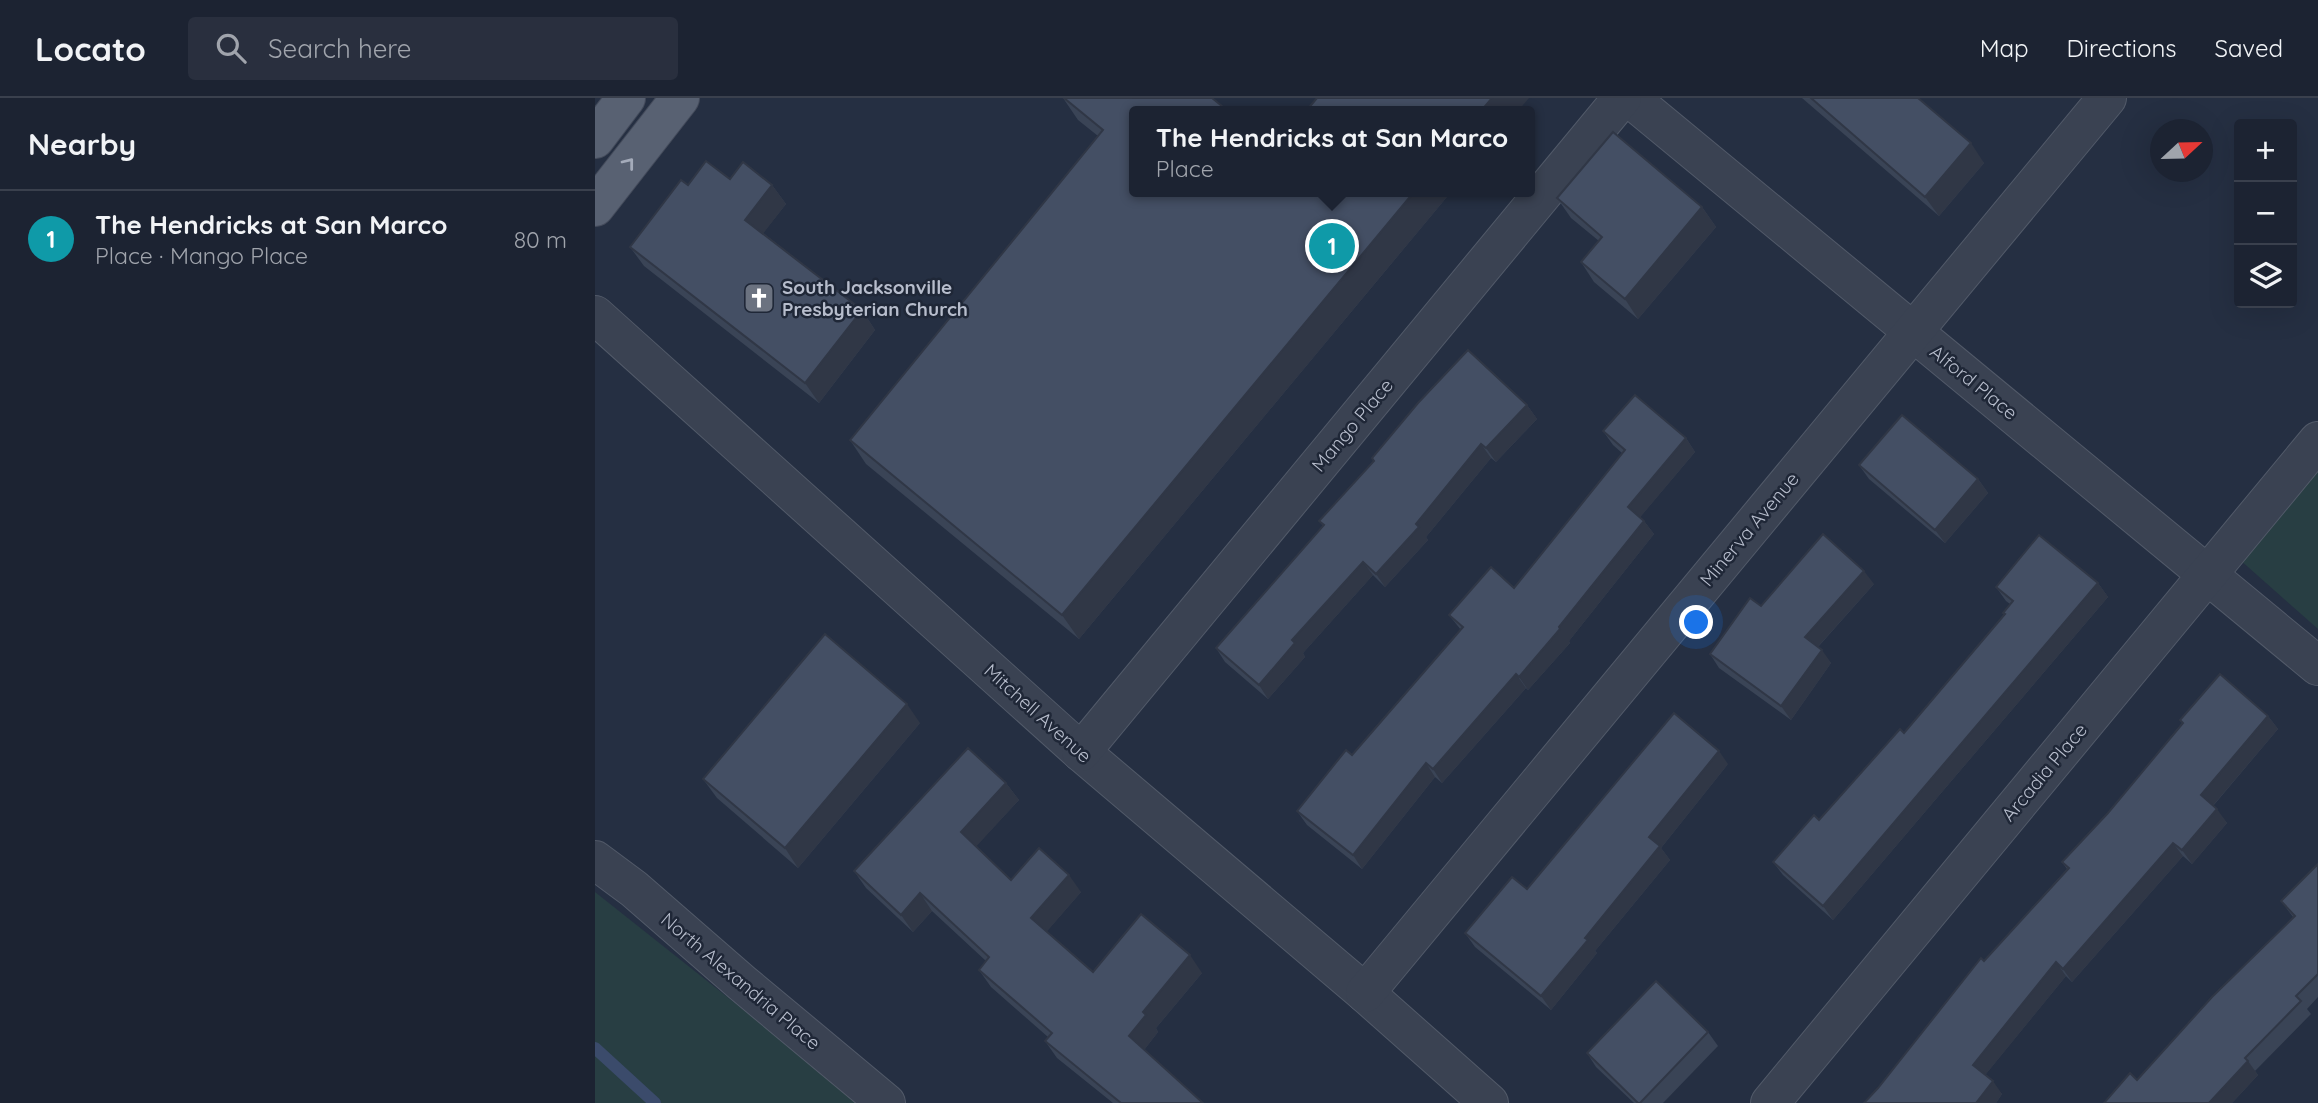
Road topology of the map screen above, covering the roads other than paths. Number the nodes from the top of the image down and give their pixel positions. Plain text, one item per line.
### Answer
1 (626, 98) edge
2 (680, 98) edge
3 (1622, 98) edge
4 (1630, 98) edge
5 (2107, 98) edge
6 (595, 139) edge
7 (595, 207) edge
8 (595, 315) edge
9 (1913, 332) junction
10 (2318, 441) edge
11 (2208, 573) junction
12 (2318, 666) edge
13 (1081, 752) junction
14 (595, 860) edge
15 (1365, 993) junction
16 (886, 1103) edge
17 (1489, 1103) edge
18 (1770, 1103) edge

1 - 6 main road
7 -> 2 main road
3 - 13 street, Mango Place
4 - 9 street, Alford Place
5 - 9 street, Minerva Avenue
8 - 13 street, Mitchell Avenue
9 - 11 street, Alford Place
9 - 15 street, Minerva Avenue
10 - 11 street, Arcadia Place
11 - 12 street, Alford Place
11 - 18 street, Arcadia Place
13 - 15 street, Mitchell Avenue
14 - 16 street, North Alexandria Place
15 - 17 street, Mitchell Avenue

